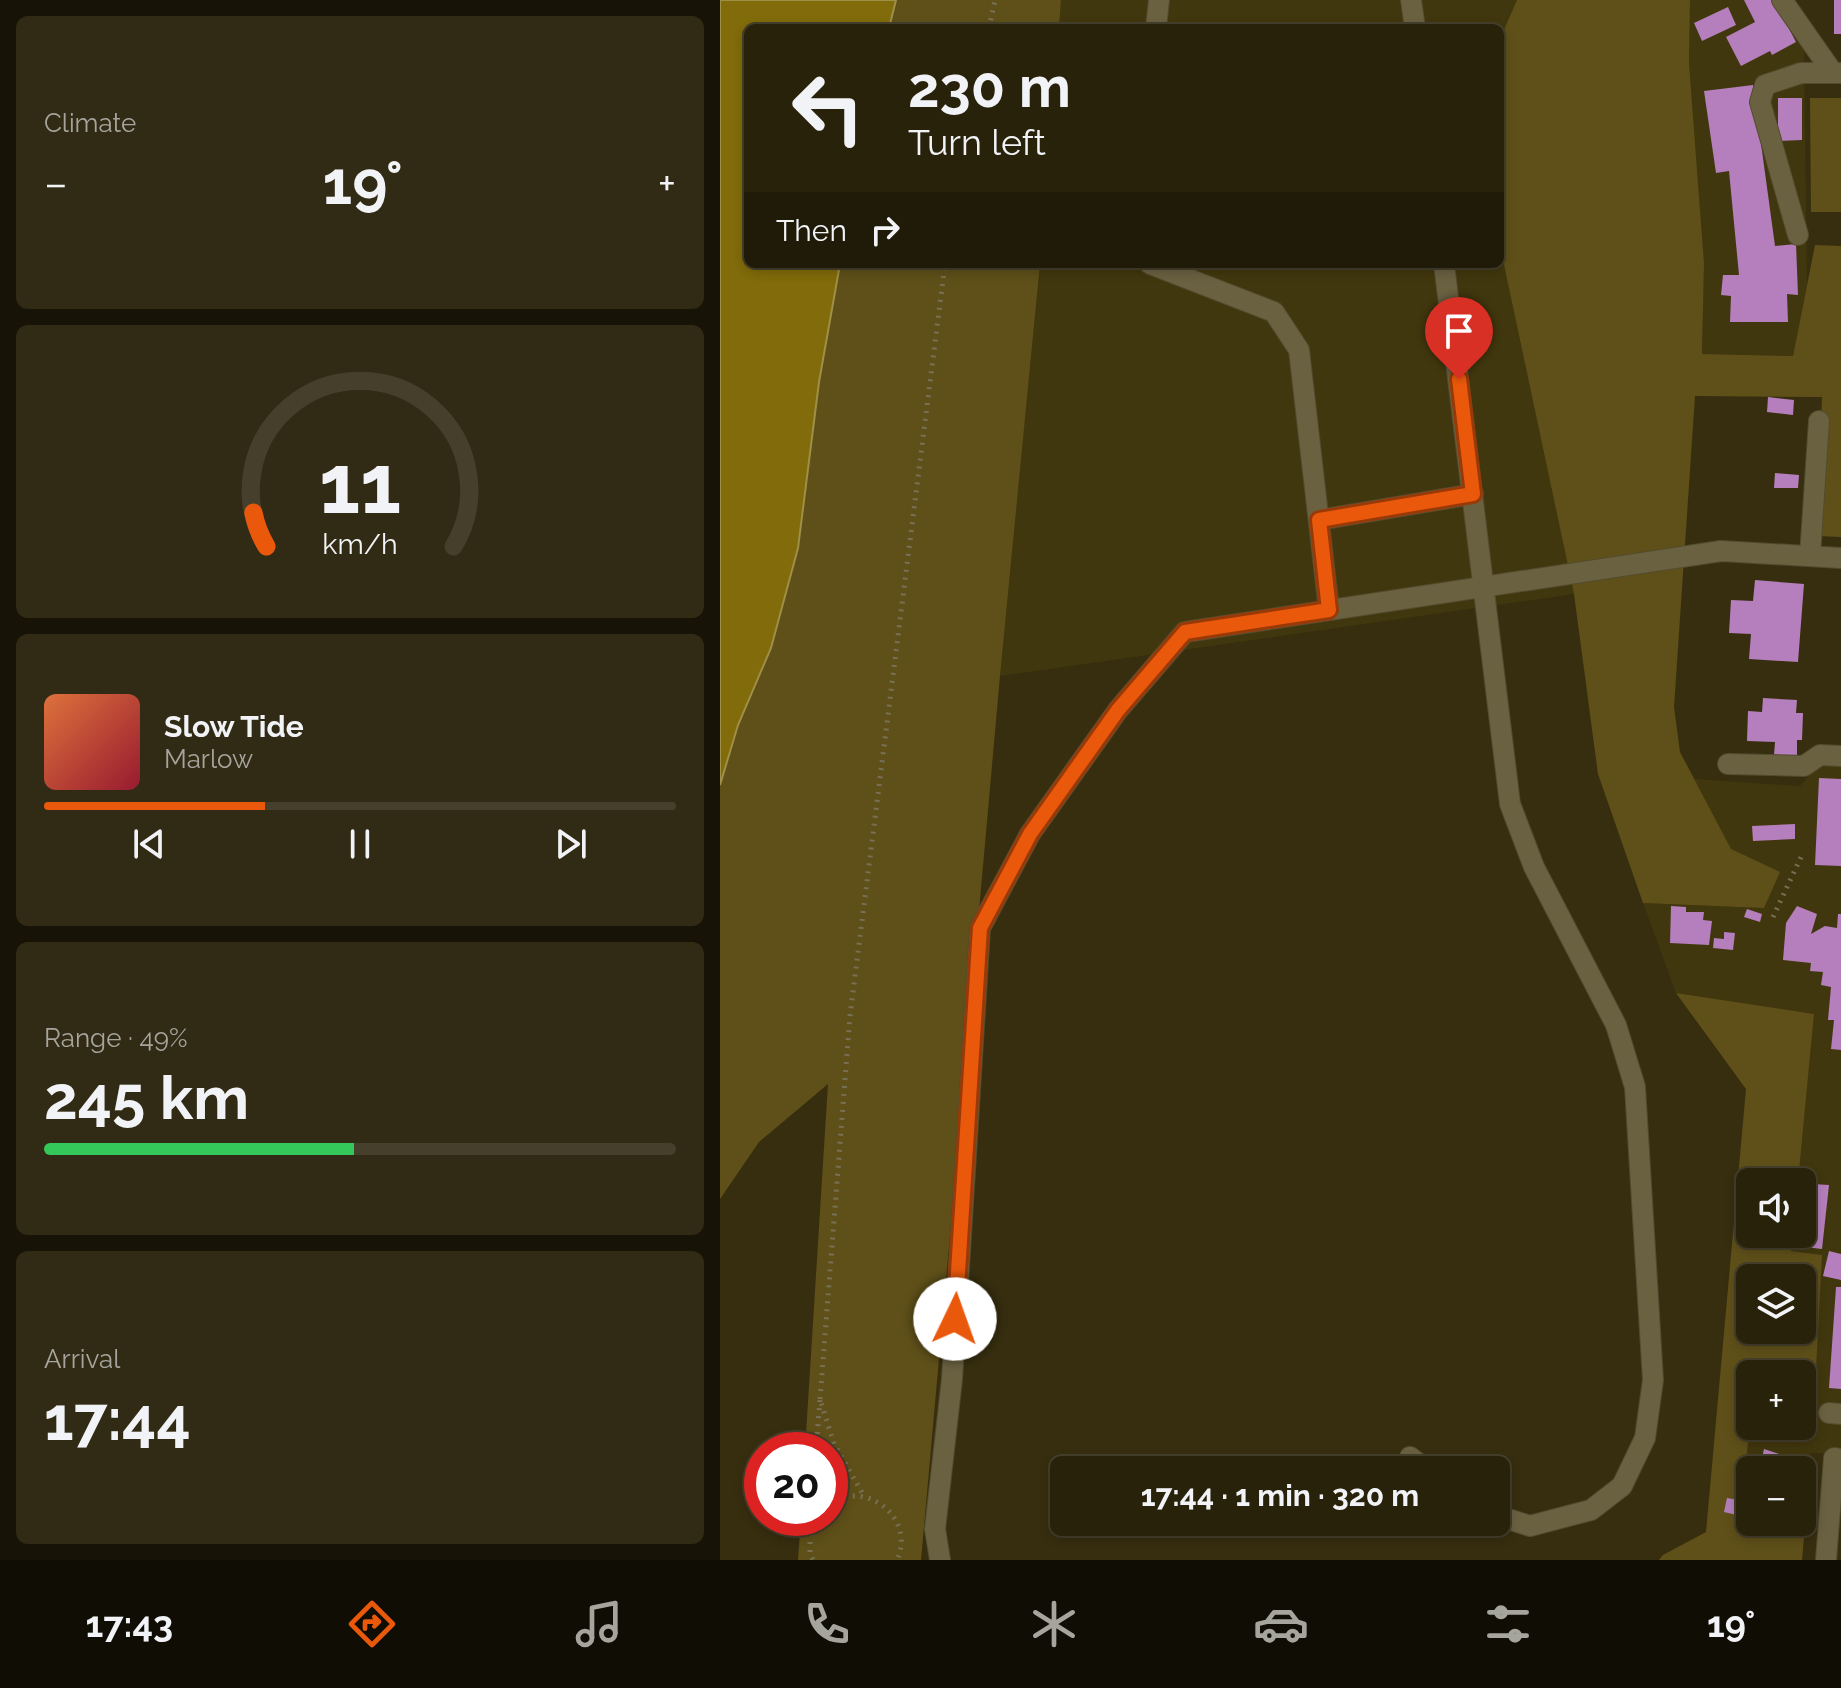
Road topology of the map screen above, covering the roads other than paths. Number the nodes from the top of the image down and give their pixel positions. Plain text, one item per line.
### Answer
1 (1159, 0) edge
2 (1411, 0) edge
3 (1782, 0) edge
4 (1156, 24) edge
5 (1414, 24) edge
6 (1837, 73) edge
7 (1798, 235) dead end
8 (1160, 268) edge
9 (1445, 268) edge
10 (1819, 421) dead end
11 (1473, 494) junction
12 (1319, 520) junction
13 (1810, 556) junction
14 (1841, 558) edge
15 (1485, 586) junction
16 (1329, 610) junction
17 (1841, 756) edge
18 (1728, 764) dead end
19 (1841, 1459) edge
20 (1510, 1520) edge
21 (940, 1560) edge
22 (1826, 1560) edge

1 - 4 lane
2 - 5 lane
3 - 6 lane
6 - 7 lane
8 - 12 lane
9 - 11 lane
10 - 13 lane
11 - 12 lane
11 - 15 lane
12 - 16 lane
13 - 14 lane
13 - 15 lane
15 - 16 lane
15 - 20 lane
16 - 21 lane
17 - 18 lane
19 - 22 lane

